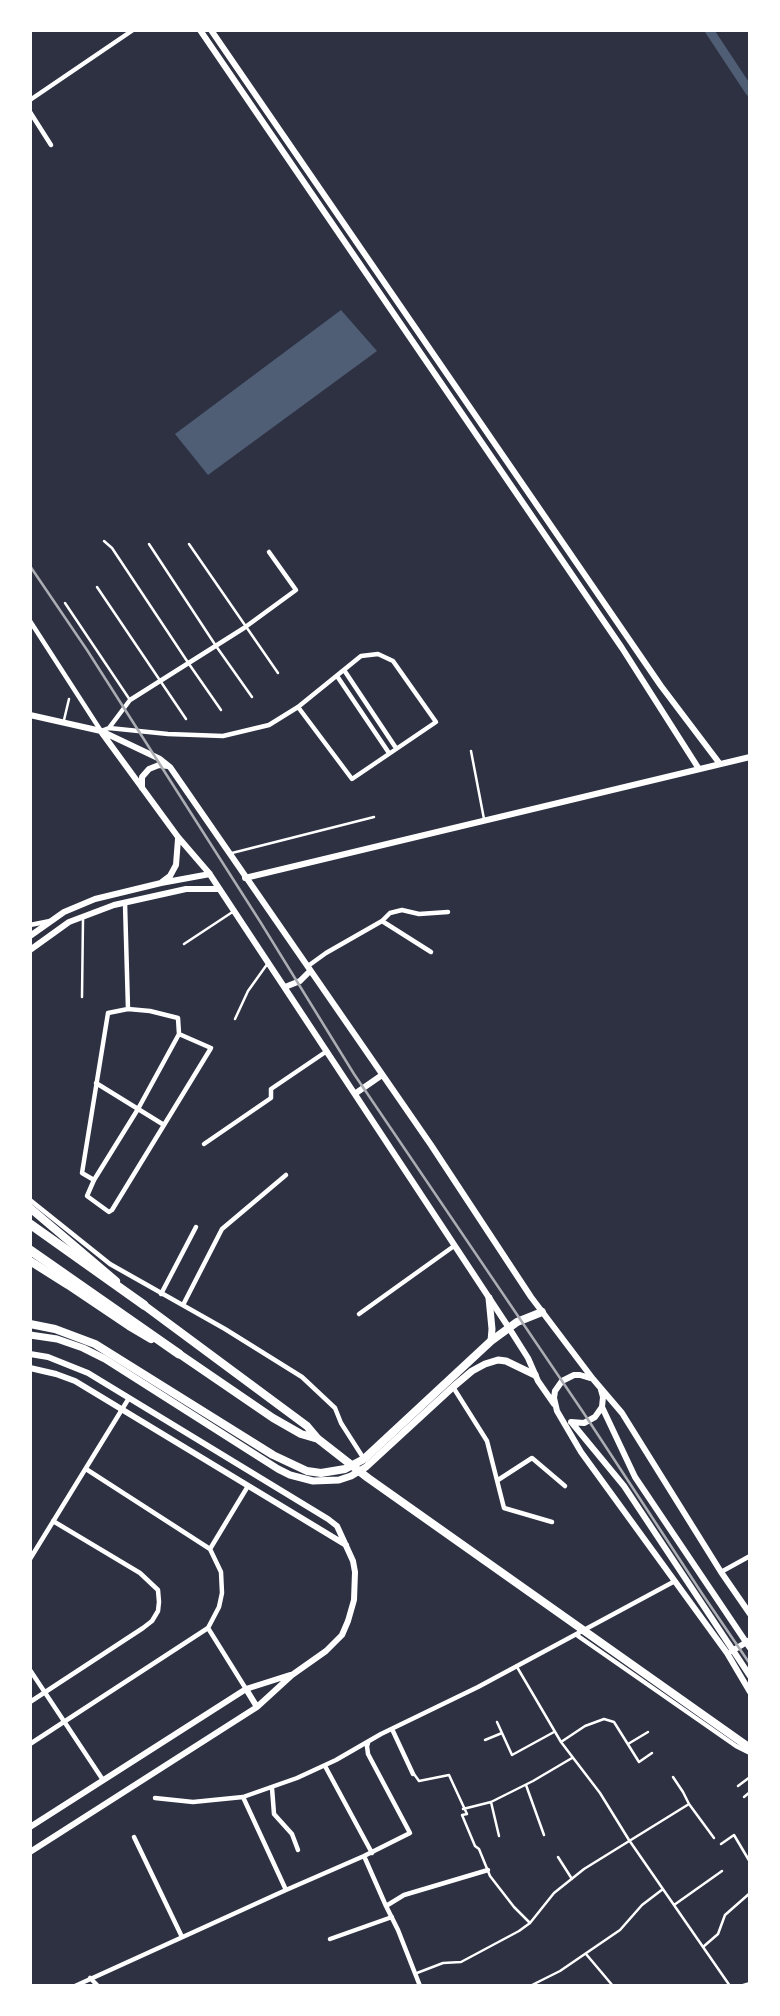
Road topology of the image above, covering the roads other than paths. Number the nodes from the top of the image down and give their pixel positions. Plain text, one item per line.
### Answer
1 (133, 30) edge
2 (200, 30) edge
3 (211, 30) edge
4 (30, 100) edge
5 (30, 112) edge
6 (51, 145) dead end
7 (104, 541) dead end
8 (149, 544) dead end
9 (189, 544) dead end
10 (269, 552) dead end
11 (97, 587) dead end
12 (65, 603) dead end
13 (30, 621) edge
14 (244, 628) junction
15 (216, 646) junction
16 (189, 664) junction
17 (344, 670) junction
18 (278, 673) dead end
19 (337, 676) junction
20 (160, 681) junction
21 (252, 697) dead end
22 (69, 699) dead end
23 (130, 700) junction
24 (299, 707) junction
25 (221, 710) dead end
26 (30, 715) edge
27 (186, 719) dead end
28 (64, 723) junction
29 (109, 728) junction
30 (101, 731) junction
31 (396, 748) junction
32 (471, 751) dead end
33 (389, 753) junction
34 (750, 757) edge
35 (720, 764) junction
36 (170, 767) junction
37 (699, 769) junction
38 (142, 790) junction
39 (374, 817) dead end
40 (484, 819) junction
41 (178, 837) junction
42 (229, 853) junction
43 (210, 874) junction
44 (245, 878) junction
45 (161, 883) junction
46 (219, 889) junction
47 (125, 903) junction
48 (234, 911) junction
49 (448, 912) dead end
50 (83, 915) junction
51 (50, 921) junction
52 (382, 921) junction
53 (30, 925) edge
54 (30, 936) edge
55 (184, 944) dead end
56 (37, 945) junction
57 (30, 950) edge
58 (431, 952) dead end
59 (268, 962) junction
60 (308, 969) junction
61 (285, 987) junction
62 (82, 997) dead end
63 (128, 1009) junction
64 (235, 1019) dead end
65 (179, 1034) junction
66 (327, 1051) junction
67 (382, 1075) junction
68 (96, 1083) junction
69 (356, 1093) junction
70 (138, 1109) junction
71 (164, 1125) junction
72 (204, 1144) dead end
73 (286, 1175) dead end
74 (94, 1180) junction
75 (30, 1200) edge
76 (30, 1208) edge
77 (30, 1224) edge
78 (196, 1227) dead end
79 (454, 1246) junction
80 (30, 1250) edge
81 (30, 1261) edge
82 (161, 1294) junction
83 (489, 1298) junction
84 (144, 1305) junction
85 (183, 1305) junction
86 (542, 1312) junction
87 (359, 1314) dead end
88 (30, 1325) edge
89 (509, 1328) junction
90 (30, 1335) edge
91 (491, 1341) junction
92 (30, 1354) edge
93 (179, 1354) junction
94 (30, 1368) edge
95 (535, 1375) junction
96 (593, 1379) junction
97 (453, 1387) junction
98 (600, 1388) junction
99 (129, 1398) junction
100 (554, 1404) junction
101 (602, 1407) junction
102 (122, 1409) junction
103 (560, 1416) junction
104 (572, 1423) junction
105 (318, 1439) junction
106 (364, 1459) junction
107 (86, 1469) junction
108 (498, 1480) junction
109 (248, 1486) junction
110 (565, 1486) dead end
111 (53, 1521) junction
112 (552, 1522) dead end
113 (346, 1545) junction
114 (210, 1549) junction
115 (750, 1556) edge
116 (30, 1559) edge
117 (721, 1572) junction
118 (675, 1581) junction
119 (750, 1614) edge
120 (208, 1628) junction
121 (577, 1636) junction
122 (750, 1640) edge
123 (750, 1648) edge
124 (727, 1653) junction
125 (735, 1665) junction
126 (517, 1667) junction
127 (30, 1670) edge
128 (292, 1675) junction
129 (750, 1676) edge
130 (246, 1689) junction
131 (750, 1692) edge
132 (44, 1693) junction
133 (30, 1702) edge
134 (257, 1707) junction
135 (63, 1722) junction
136 (498, 1722) dead end
137 (392, 1729) junction
138 (554, 1732) junction
139 (648, 1732) dead end
140 (502, 1733) junction
141 (485, 1740) dead end
142 (369, 1742) junction
143 (561, 1742) junction
144 (30, 1744) edge
145 (628, 1744) junction
146 (750, 1751) edge
147 (652, 1753) dead end
148 (572, 1758) junction
149 (325, 1766) junction
150 (414, 1774) joint
151 (673, 1777) dead end
152 (750, 1777) edge
153 (103, 1780) junction
154 (526, 1785) junction
155 (738, 1786) dead end
156 (272, 1788) junction
157 (750, 1792) edge
158 (243, 1797) junction
159 (744, 1797) dead end
160 (155, 1798) dead end
161 (491, 1802) junction
162 (689, 1804) junction
163 (463, 1809) junction
164 (30, 1827) edge
165 (544, 1835) dead end
166 (499, 1836) dead end
167 (134, 1837) dead end
168 (714, 1838) dead end
169 (629, 1840) junction
170 (721, 1844) dead end
171 (298, 1850) dead end
172 (30, 1852) edge
173 (372, 1853) junction
174 (364, 1856) junction
175 (558, 1857) dead end
176 (750, 1863) edge
177 (488, 1870) junction
178 (722, 1871) dead end
179 (572, 1879) junction
180 (286, 1889) junction
181 (663, 1889) junction
182 (750, 1893) edge
183 (674, 1905) junction
184 (386, 1906) junction
185 (392, 1917) junction
186 (530, 1923) junction
187 (182, 1937) junction
188 (330, 1939) dead end
189 (703, 1947) junction
190 (586, 1953) junction
191 (414, 1975) junction
192 (90, 1978) junction
193 (750, 1983) edge
194 (75, 1986) edge
195 (98, 1986) edge
196 (420, 1986) edge
197 (530, 1986) edge
198 (613, 1986) edge
199 (730, 1986) edge
200 (740, 1986) edge

1 - 4 street
2 - 37 street
3 - 35 street
5 - 6 street
7 - 16 lane
8 - 15 lane
9 - 14 lane
10 - 14 street
11 - 20 lane
12 - 23 lane
13 - 30 street
14 - 15 street
14 - 18 lane
15 - 16 street
15 - 21 lane
16 - 20 street
16 - 25 lane
17 - 19 street
17 - 31 street
17 - 31 street
19 - 24 street
19 - 33 street
20 - 23 street
20 - 27 lane
22 - 28 lane
23 - 29 street
24 - 29 street
24 - 33 street
26 - 28 street
28 - 30 street
29 - 30 street
30 - 36 street
30 - 38 street
31 - 33 street
32 - 40 lane
34 - 35 street
35 - 37 street
36 - 38 street
36 - 42 street
37 - 40 street
38 - 41 street
39 - 42 lane
40 - 44 street
41 - 43 street
41 - 45 street
42 - 44 street
43 - 45 street
43 - 46 street
44 - 60 street
45 - 51 street
46 - 47 street
46 - 48 street
47 - 50 street
47 - 63 street
48 - 55 lane
48 - 59 street
49 - 52 street
50 - 56 street
50 - 62 lane
51 - 53 street
51 - 54 street
52 - 58 street
52 - 60 street
54 - 56 street
56 - 57 street
59 - 61 street
59 - 64 lane
60 - 61 street
60 - 67 street
61 - 66 street
63 - 65 street
63 - 68 street
65 - 70 street
65 - 71 street
66 - 69 street
66 - 72 street
67 - 69 street
67 - 86 street
68 - 70 street
68 - 74 street
69 - 79 street
70 - 71 street
70 - 74 street
71 - 74 street
73 - 85 street
75 - 82 street
76 - 84 highway
77 - 84 highway
78 - 82 street
79 - 83 street
79 - 87 street
80 - 93 highway
81 - 93 highway
82 - 85 street
83 - 89 street
83 - 91 main road
84 - 105 highway
85 - 106 street
86 - 89 highway
86 - 96 street
88 - 106 highway
89 - 91 highway
89 - 95 street
90 - 97 main road
91 - 106 highway
92 - 99 street
93 - 105 highway
94 - 102 street
95 - 97 main road
95 - 100 street
96 - 98 street
96 - 100 street
97 - 108 street
98 - 101 street
98 - 117 street
99 - 102 street
99 - 113 street
100 - 103 street
101 - 104 street
101 - 123 street
102 - 107 street
102 - 109 street
103 - 104 street
103 - 118 street
104 - 129 street
105 - 146 highway
107 - 111 street
107 - 114 street
108 - 110 street
108 - 112 street
109 - 113 street
109 - 114 street
111 - 116 street
111 - 132 street
113 - 128 street
114 - 120 street
115 - 117 street
117 - 119 street
118 - 121 street
118 - 124 street
120 - 130 street
120 - 135 street
121 - 126 street
121 - 146 street
122 - 124 street
123 - 125 street
124 - 125 street
125 - 131 street
126 - 137 street
126 - 138 lane
127 - 132 street
128 - 130 street
128 - 134 street
130 - 134 street
130 - 153 street
132 - 133 street
132 - 135 street
134 - 172 street
135 - 144 street
135 - 153 street
136 - 140 lane
137 - 142 street
137 - 150 street
138 - 140 lane
138 - 143 lane
139 - 145 lane
140 - 141 lane
142 - 149 street
142 - 173 street
143 - 145 lane
143 - 148 lane
145 - 147 lane
148 - 154 lane
148 - 169 lane
149 - 156 street
149 - 173 street
150 - 163 lane
151 - 162 lane
152 - 155 lane
153 - 164 street
154 - 161 lane
154 - 165 lane
156 - 158 street
156 - 171 street
157 - 159 lane
158 - 160 street
158 - 180 street
161 - 163 lane
161 - 166 lane
162 - 168 lane
162 - 169 lane
163 - 177 lane
167 - 187 street
169 - 179 lane
169 - 181 lane
170 - 176 lane
173 - 174 street
174 - 180 street
174 - 184 street
175 - 179 lane
177 - 184 street
177 - 186 lane
178 - 183 lane
179 - 186 lane
180 - 187 street
181 - 183 lane
181 - 190 lane
182 - 189 lane
183 - 189 lane
184 - 185 street
185 - 188 street
185 - 191 street
186 - 191 lane
187 - 192 street
189 - 199 lane
190 - 197 lane
190 - 198 lane
191 - 196 street
192 - 194 street
192 - 195 street
193 - 200 lane

